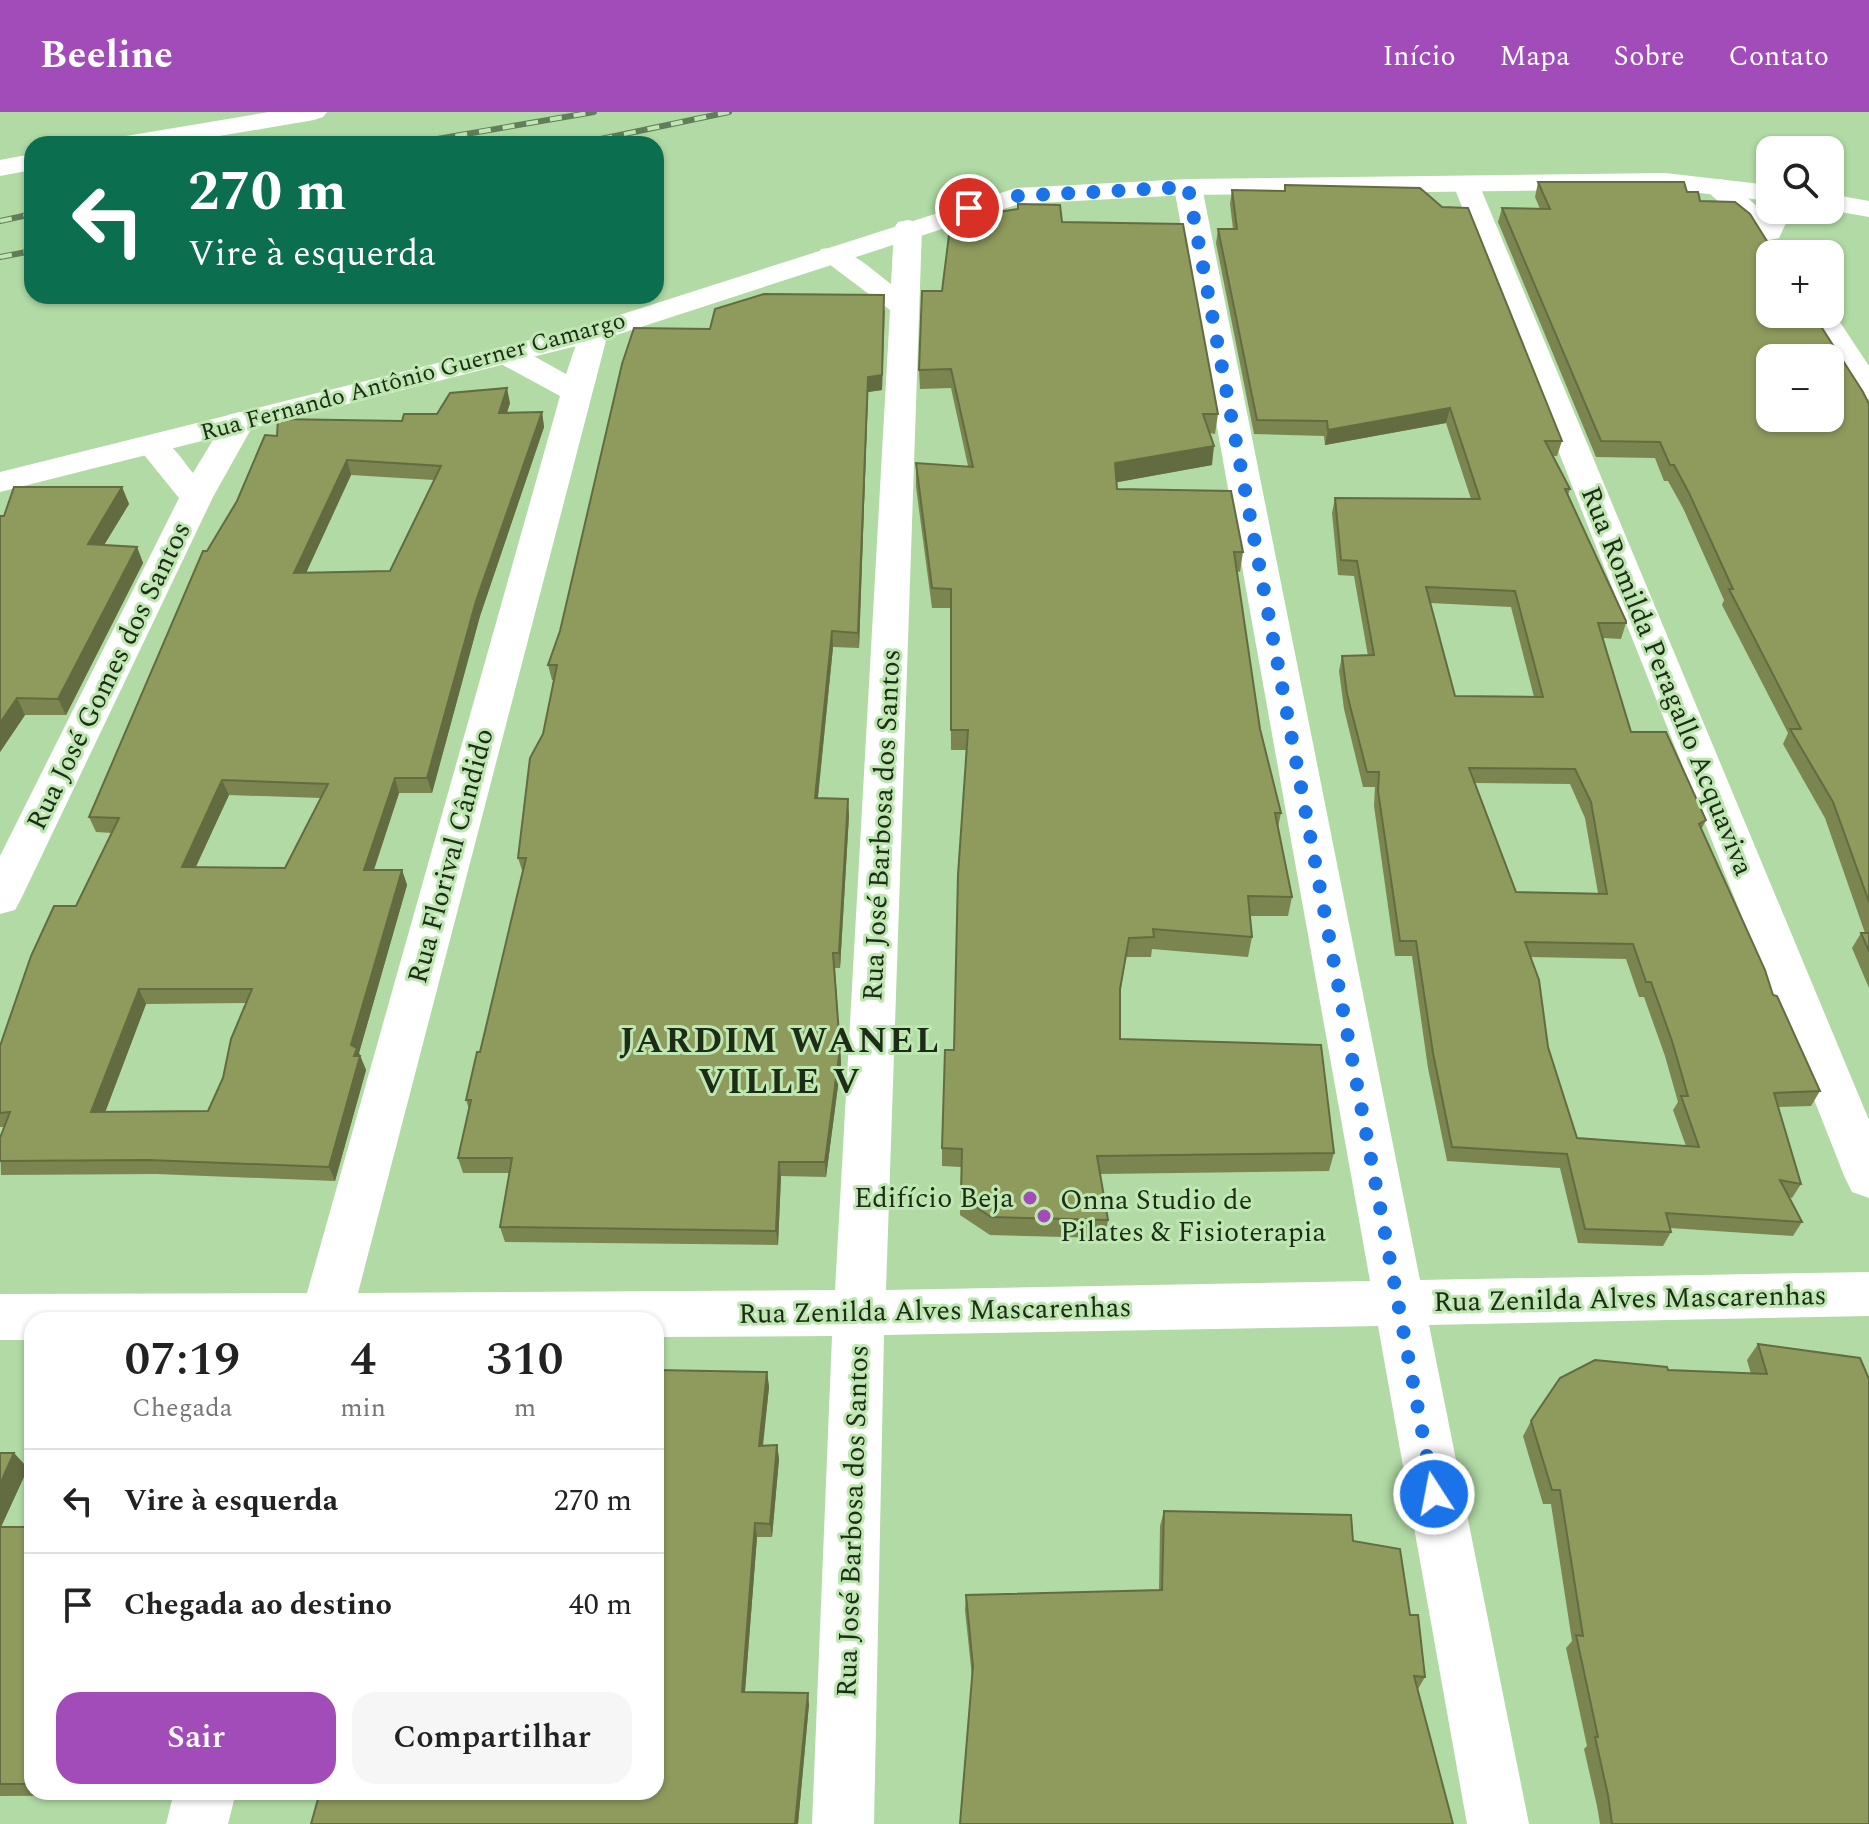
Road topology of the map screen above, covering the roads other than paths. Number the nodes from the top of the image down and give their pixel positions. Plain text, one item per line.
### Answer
1 (314, 112) edge
2 (173, 136) edge
3 (24, 164) edge
4 (0, 168) edge
5 (1466, 184) junction
6 (1188, 187) junction
7 (1719, 187) junction
8 (1756, 191) edge
9 (1844, 205) edge
10 (1869, 209) edge
11 (908, 228) junction
12 (1777, 232) edge
13 (831, 255) junction
14 (905, 307) junction
15 (1830, 328) edge
16 (593, 333) junction
17 (510, 356) junction
18 (1869, 390) edge
19 (577, 392) junction
20 (239, 422) junction
21 (152, 445) junction
22 (0, 482) edge
23 (196, 497) junction
24 (0, 899) edge
25 (1869, 1178) edge
26 (1869, 1294) edge
27 (1397, 1304) junction
28 (328, 1312) edge
29 (859, 1313) junction
30 (664, 1315) edge
31 (0, 1317) edge
32 (24, 1317) edge
33 (203, 1800) edge
34 (197, 1824) edge
35 (843, 1824) edge
36 (1498, 1824) edge

1 - 2 street
3 - 4 street
5 - 6 street, Rua Fernando Antônio Guerner Camargo
5 - 7 street, Rua Fernando Antônio Guerner Camargo
5 - 25 street, Rua Romilda Peragallo Acquaviva
6 - 11 street, Rua Fernando Antônio Guerner Camargo
6 - 27 street
7 - 8 street, Rua Fernando Antônio Guerner Camargo
7 - 12 street
9 - 10 street
11 - 13 street, Rua Fernando Antônio Guerner Camargo
11 - 14 street, Rua José Barbosa dos Santos
13 - 14 street
13 - 16 street, Rua Fernando Antônio Guerner Camargo
14 - 29 street, Rua José Barbosa dos Santos
15 - 18 street
16 - 17 street, Rua Fernando Antônio Guerner Camargo
16 - 19 street, Rua Florival Cândido
17 - 19 street
17 - 20 street, Rua Fernando Antônio Guerner Camargo
19 - 28 street, Rua Florival Cândido
20 - 21 street, Rua Fernando Antônio Guerner Camargo
20 - 23 street, Rua José Gomes dos Santos
21 - 22 street, Rua Fernando Antônio Guerner Camargo
21 - 23 street, Rua José Gomes dos Santos
23 - 24 street, Rua José Gomes dos Santos
26 - 27 street, Rua Zenilda Alves Mascarenhas
27 - 29 street, Rua Zenilda Alves Mascarenhas
27 - 36 street
29 - 30 street, Rua Zenilda Alves Mascarenhas
29 - 35 street, Rua José Barbosa dos Santos
31 - 32 street, Rua Zenilda Alves Mascarenhas
33 - 34 street

